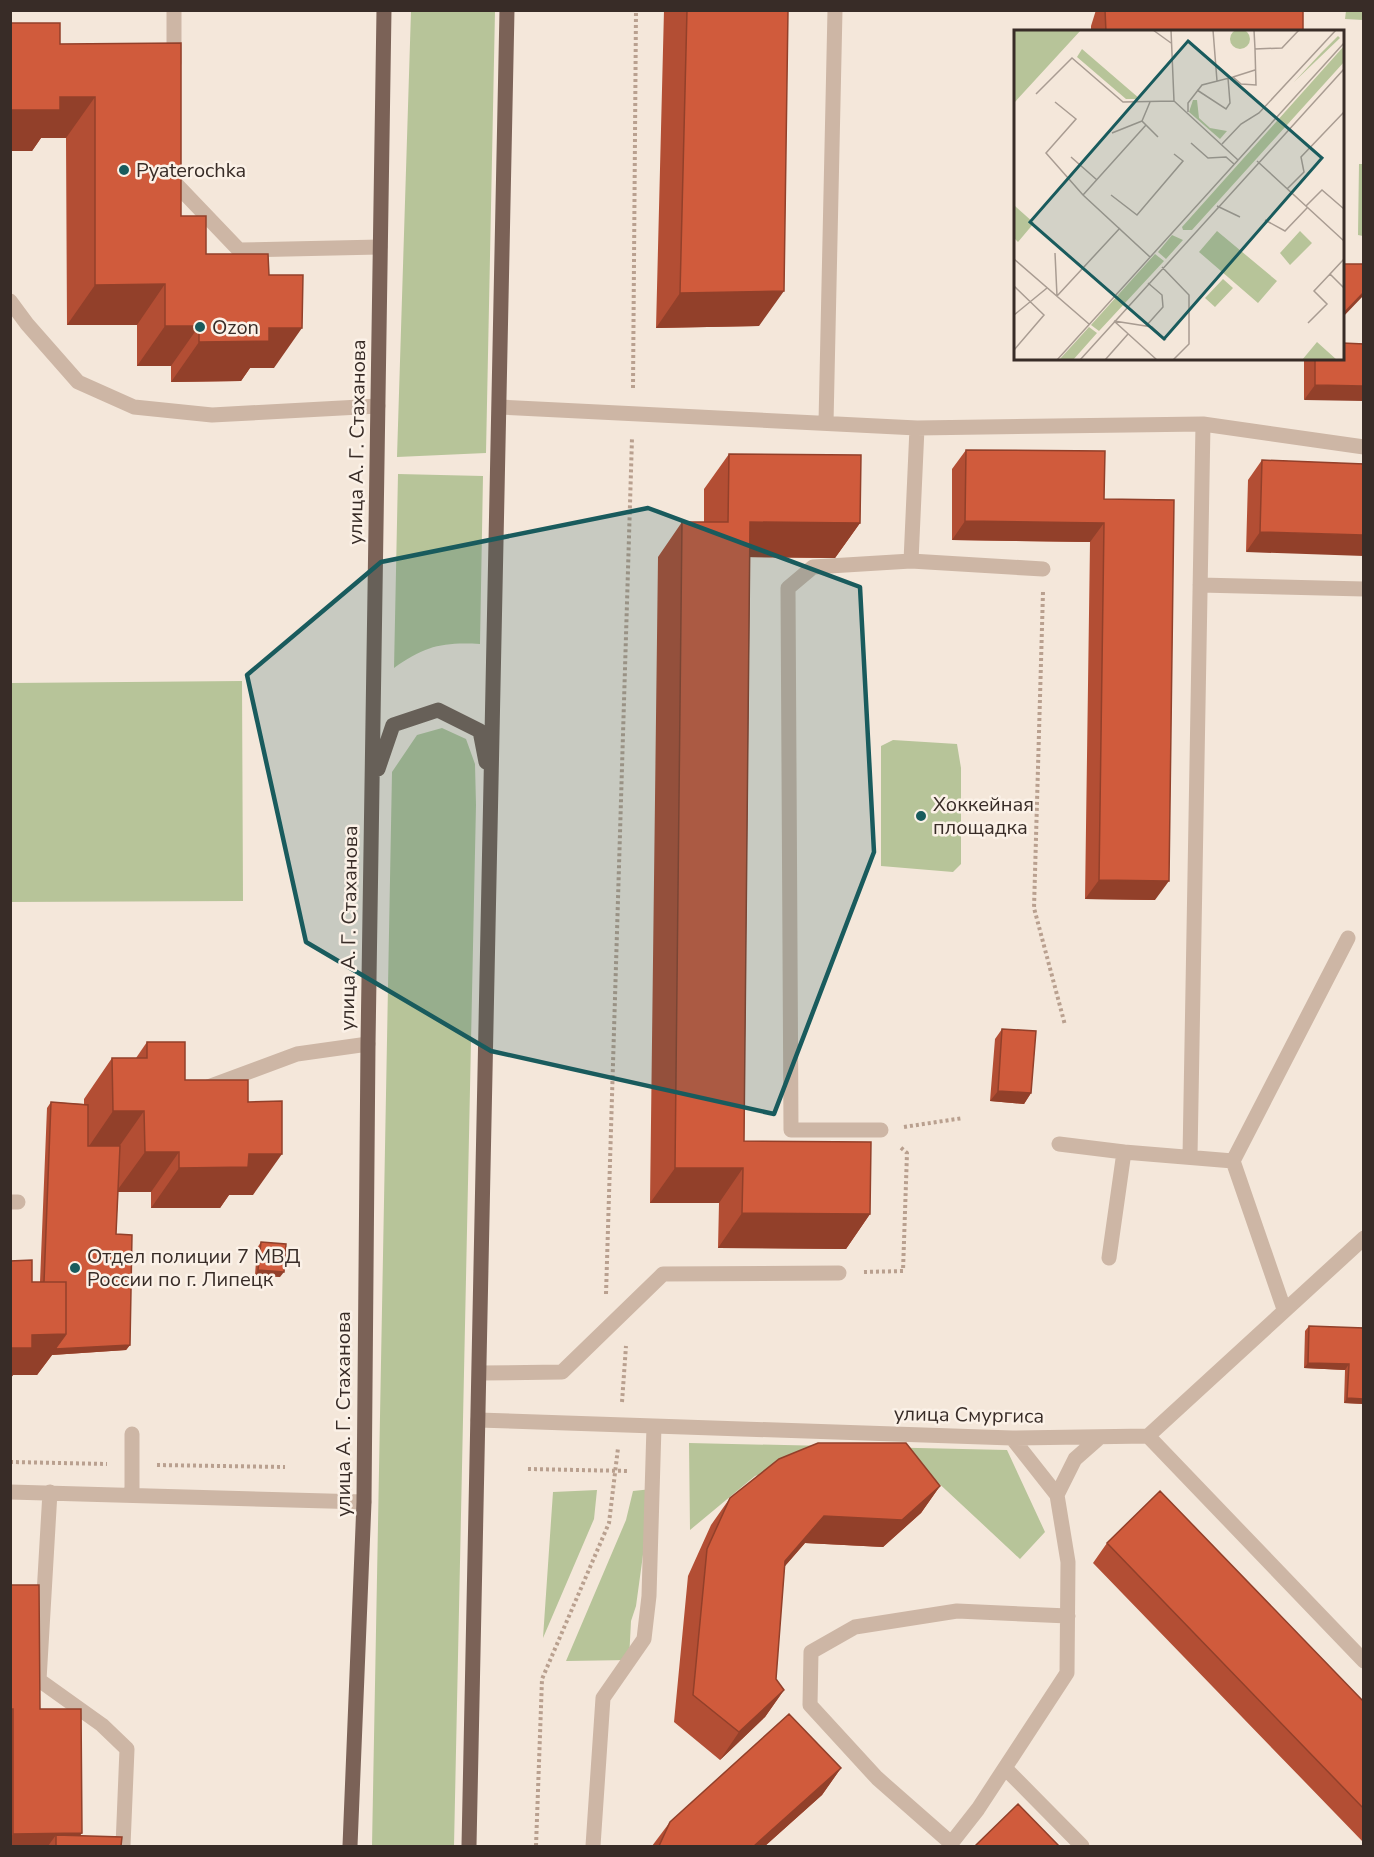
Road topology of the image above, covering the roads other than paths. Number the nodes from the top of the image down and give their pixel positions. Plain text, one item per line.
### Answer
1 (174, 10) edge
2 (384, 10) edge
3 (507, 10) edge
4 (835, 10) edge
5 (174, 79) edge
6 (174, 159) edge
7 (380, 248) junction
8 (10, 301) edge
9 (378, 406) junction
10 (500, 407) junction
11 (826, 423) junction
12 (1203, 424) junction
13 (916, 428) junction
14 (1364, 447) edge
15 (911, 561) junction
16 (1043, 569) road end
17 (1200, 585) junction
18 (1364, 589) edge
19 (373, 786) junction
20 (492, 792) junction
21 (1348, 938) dead end
22 (368, 1044) junction
23 (191, 1093) edge
24 (881, 1130) road end
25 (1059, 1144) dead end
26 (1124, 1152) junction
27 (1190, 1157) junction
28 (1233, 1161) junction
29 (1364, 1238) edge
30 (1109, 1258) dead end
31 (840, 1273) road end
32 (1284, 1309) junction
33 (480, 1373) junction
34 (478, 1419) junction
35 (654, 1426) junction
36 (132, 1434) dead end
37 (1148, 1436) junction
38 (1100, 1437) junction
39 (1012, 1438) junction
40 (10, 1491) edge
41 (50, 1492) junction
42 (132, 1494) junction
43 (1057, 1495) junction
44 (364, 1502) junction
45 (1068, 1616) junction
46 (1364, 1661) edge
47 (1005, 1768) junction
48 (951, 1845) edge
49 (123, 1846) edge
50 (350, 1846) edge
51 (469, 1846) edge
52 (593, 1846) edge
53 (1082, 1846) edge

1 - 5 street
2 - 7 main road, улица А. Г. Стаханова
3 - 10 main road
4 - 11 street
6 - 7 street
7 - 9 main road, улица А. Г. Стаханова
8 - 9 street
9 - 19 main road, улица А. Г. Стаханова
10 - 11 street
10 - 20 main road
11 - 13 street
12 - 13 street
12 - 14 street
12 - 17 street
13 - 15 street
15 - 16 street
15 - 24 street
17 - 18 street
17 - 27 street
19 - 20 main road
19 - 22 main road, улица А. Г. Стаханова
20 - 33 main road
21 - 28 street
22 - 23 street
22 - 44 main road, улица А. Г. Стаханова
25 - 26 street
26 - 27 street
26 - 30 street
27 - 28 street
28 - 32 street
29 - 32 street
31 - 33 street
32 - 37 street
33 - 34 main road
34 - 35 street, улица Смургиса
34 - 51 main road
35 - 39 street, улица Смургиса
35 - 52 street
36 - 42 street
37 - 38 street, улица Смургиса
37 - 46 street
38 - 39 street, улица Смургиса
38 - 43 street
39 - 43 street
40 - 41 street
41 - 42 street
41 - 49 street
42 - 44 street
43 - 45 street
44 - 50 main road, улица А. Г. Стаханова
45 - 47 street
45 - 48 street
47 - 48 street
47 - 53 street

